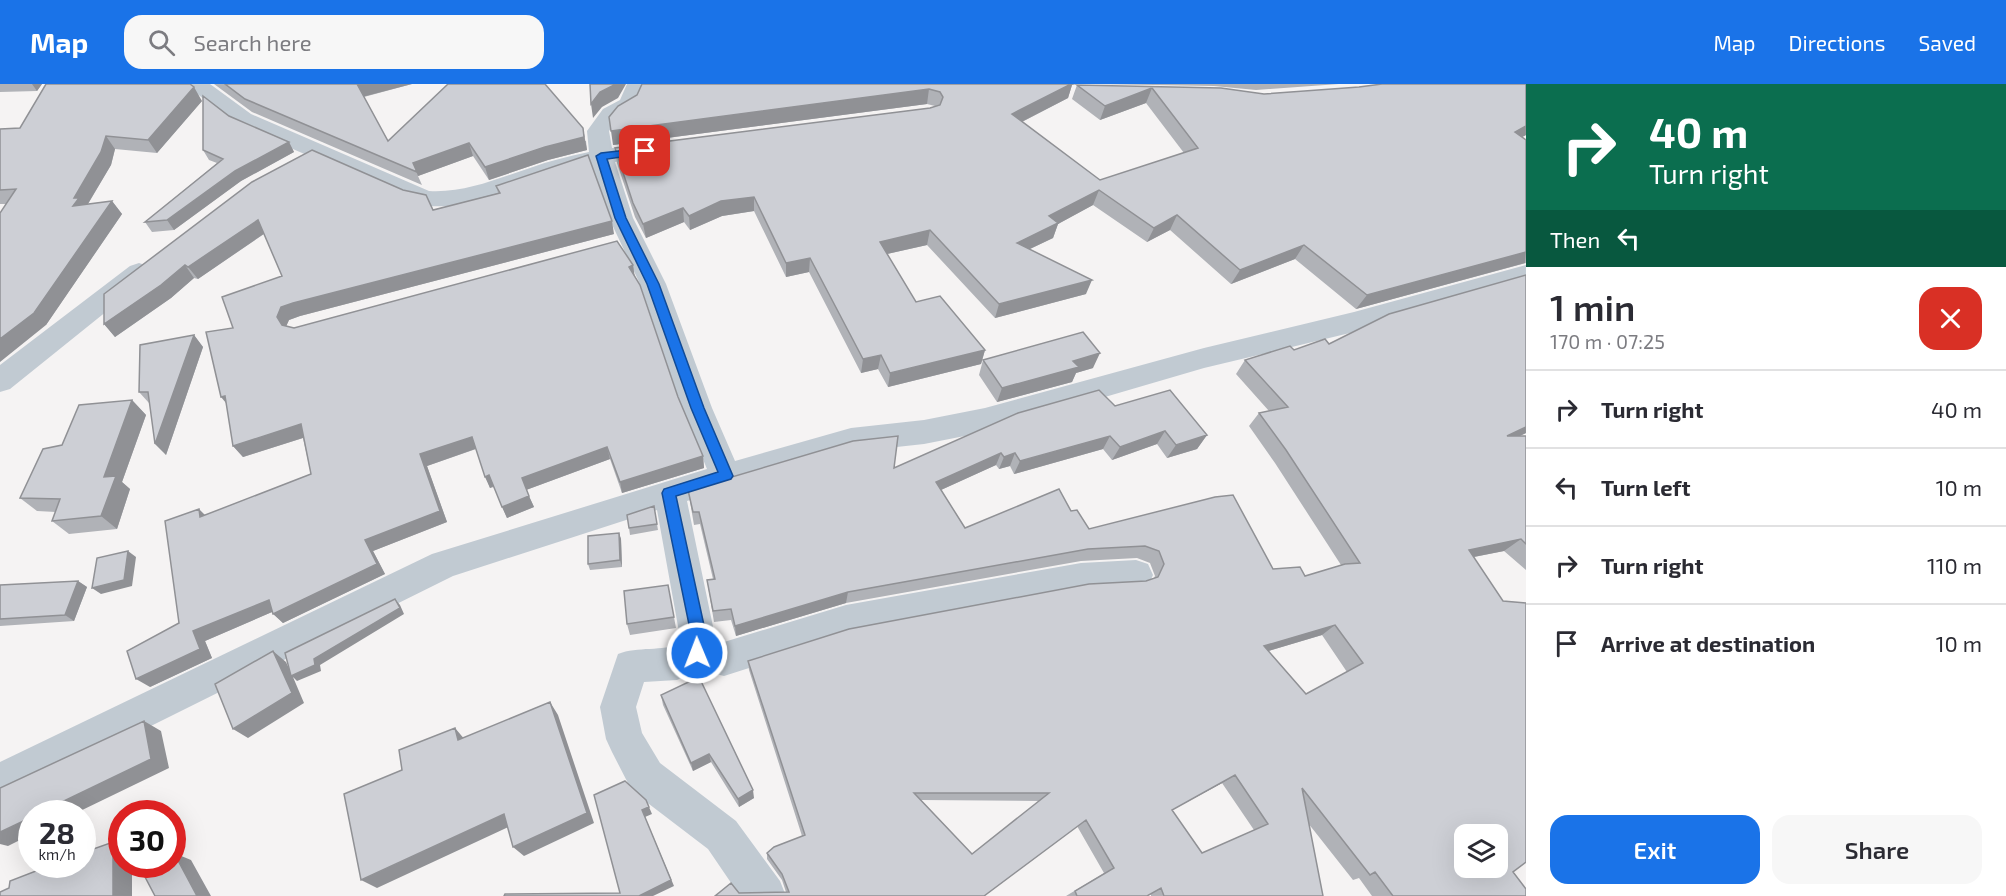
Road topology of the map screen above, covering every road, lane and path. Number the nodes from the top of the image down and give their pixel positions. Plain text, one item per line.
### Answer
1 (196, 84) edge
2 (638, 84) edge
3 (678, 146) edge
4 (318, 151) junction
5 (601, 156) junction
6 (289, 167) edge
7 (162, 255) edge
8 (1526, 274) edge
9 (0, 381) edge
10 (726, 476) junction
11 (669, 493) junction
12 (1136, 575) dead end
13 (697, 653) junction
14 (0, 783) edge
15 (765, 896) edge

1 - 4 street
2 - 5 street
3 - 5 street
4 - 5 street
4 - 6 street
5 - 10 street
7 - 9 street
8 - 10 street
10 - 11 street
11 - 13 street
11 - 14 street
12 - 13 street
13 - 15 street

